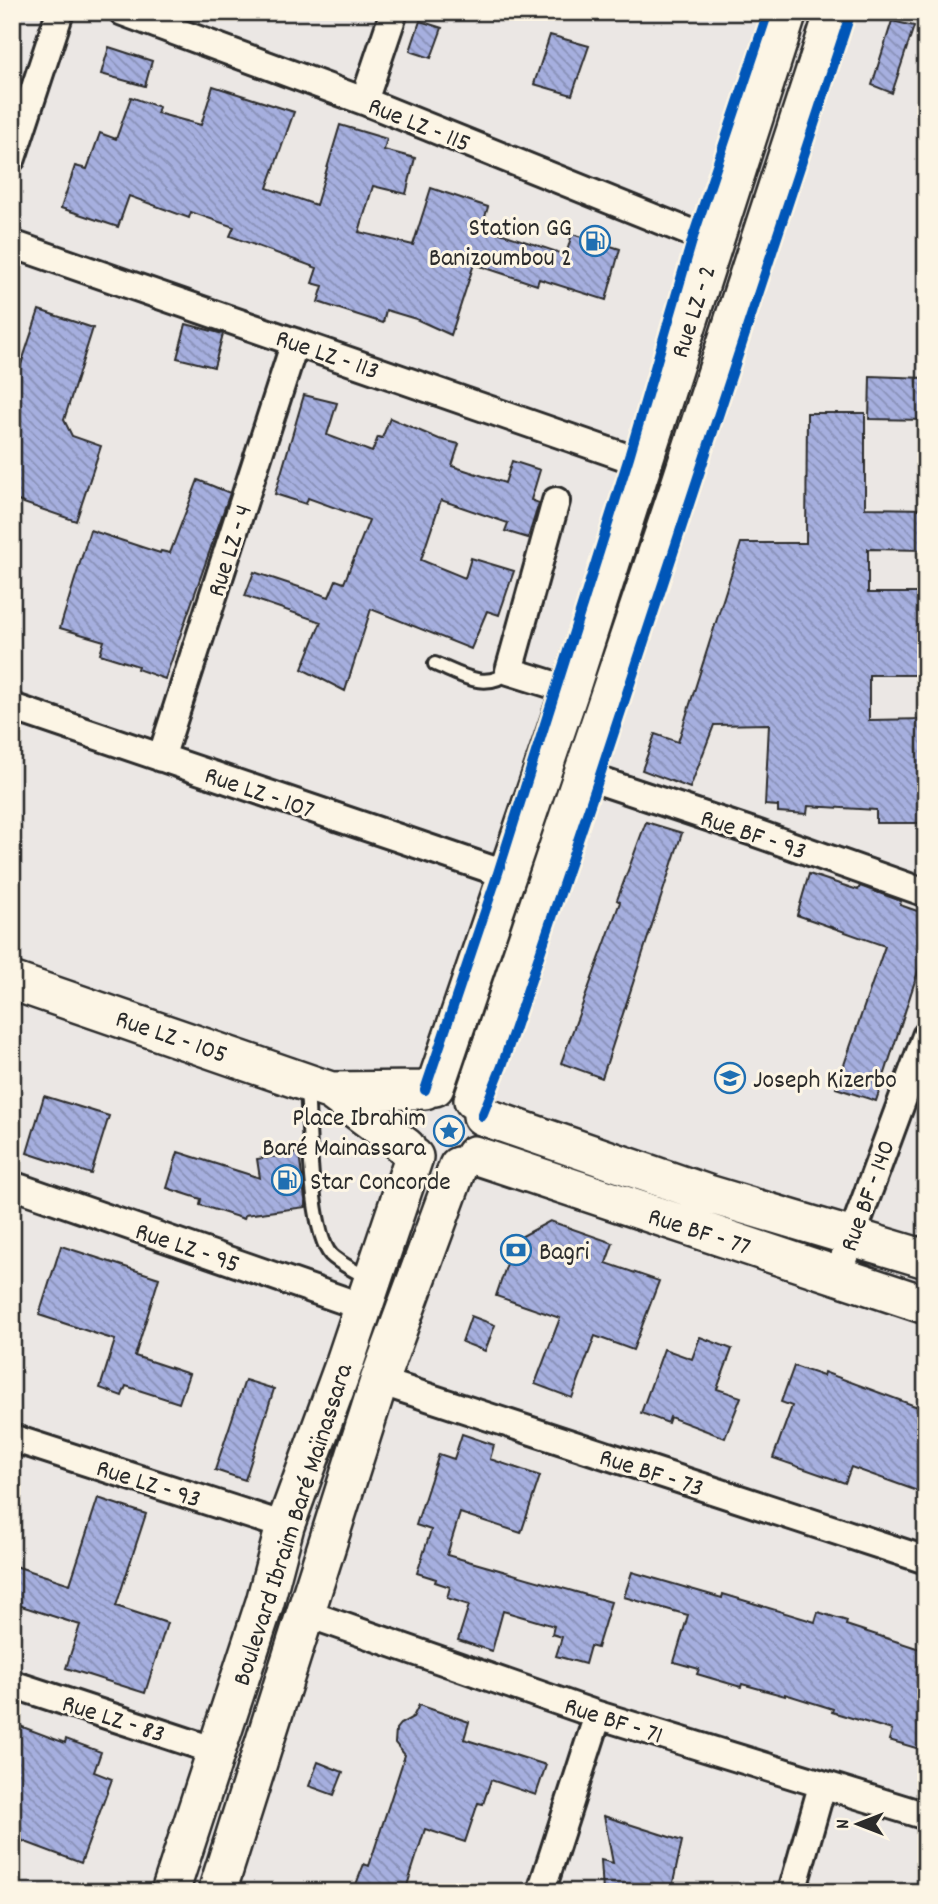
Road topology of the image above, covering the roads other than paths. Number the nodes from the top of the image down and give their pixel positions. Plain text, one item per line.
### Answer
1 (60, 12) edge
2 (123, 12) edge
3 (394, 12) edge
4 (788, 12) edge
5 (834, 12) edge
6 (364, 100) junction
7 (12, 158) edge
8 (715, 240) junction
9 (12, 244) edge
10 (295, 342) junction
11 (643, 463) junction
12 (556, 501) dead end
13 (435, 664) dead end
14 (509, 671) junction
15 (570, 690) junction
16 (12, 707) edge
17 (161, 758) junction
18 (582, 775) junction
19 (508, 875) junction
20 (926, 893) edge
21 (12, 981) edge
22 (926, 1036) edge
23 (319, 1087) junction
24 (430, 1088) junction
25 (478, 1108) junction
26 (410, 1152) junction
27 (466, 1161) junction
28 (12, 1185) edge
29 (851, 1235) junction
30 (926, 1259) edge
31 (837, 1276) junction
32 (367, 1294) junction
33 (926, 1306) edge
34 (379, 1381) junction
35 (12, 1438) edge
36 (285, 1526) junction
37 (926, 1560) edge
38 (305, 1613) junction
39 (12, 1684) edge
40 (598, 1715) junction
41 (216, 1751) junction
42 (822, 1786) junction
43 (926, 1816) edge
44 (170, 1892) edge
45 (217, 1892) edge
46 (541, 1892) edge
47 (792, 1892) edge

1 - 7 street
2 - 6 street, Rue LZ - 115
3 - 6 street
4 - 8 main road, Rue LZ - 2
5 - 18 main road, Rue LZ - 2
6 - 8 street, Rue LZ - 115
8 - 11 main road, Rue LZ - 2
9 - 10 street, Rue LZ - 113
10 - 11 street, Rue LZ - 113
10 - 17 street, Rue LZ - 4
11 - 15 main road, Rue LZ - 2
12 - 14 street
13 - 14 lane
14 - 15 street
15 - 19 main road, Rue LZ - 2
16 - 17 street, Rue LZ - 107
17 - 19 street, Rue LZ - 107
18 - 20 street, Rue BF - 93
18 - 25 main road, Rue LZ - 2
19 - 24 main road, Rue LZ - 2
21 - 23 main road, Rue LZ - 105
22 - 29 street, Rue BF - 140
23 - 24 main road, Rue LZ - 105
23 - 26 main road, Rue LZ - 105
23 - 32 lane
24 - 25 main road
24 - 26 main road
25 - 27 main road
25 - 29 main road, Rue BF - 77
26 - 27 main road
26 - 32 main road, Boulevard Ibraim Baré Maïnassara
27 - 31 main road, Rue BF - 77
27 - 34 main road, Boulevard Ibraim Baré Maïnassara
28 - 32 street, Rue LZ - 95
29 - 30 main road, Rue BF - 77
29 - 31 street, Rue BF - 140
31 - 33 main road, Rue BF - 77
32 - 36 main road, Boulevard Ibraim Baré Maïnassara
34 - 37 street, Rue BF - 73
34 - 38 main road, Boulevard Ibraim Baré Maïnassara
35 - 36 street, Rue LZ - 93
36 - 41 main road, Boulevard Ibraim Baré Maïnassara
38 - 40 street, Rue BF - 71
38 - 45 main road, Boulevard Ibraim Baré Maïnassara
39 - 41 street, Rue LZ - 83
40 - 42 street, Rue BF - 71
40 - 46 street
41 - 44 main road, Boulevard Ibraim Baré Maïnassara
42 - 43 street, Rue BF - 71
42 - 47 street

